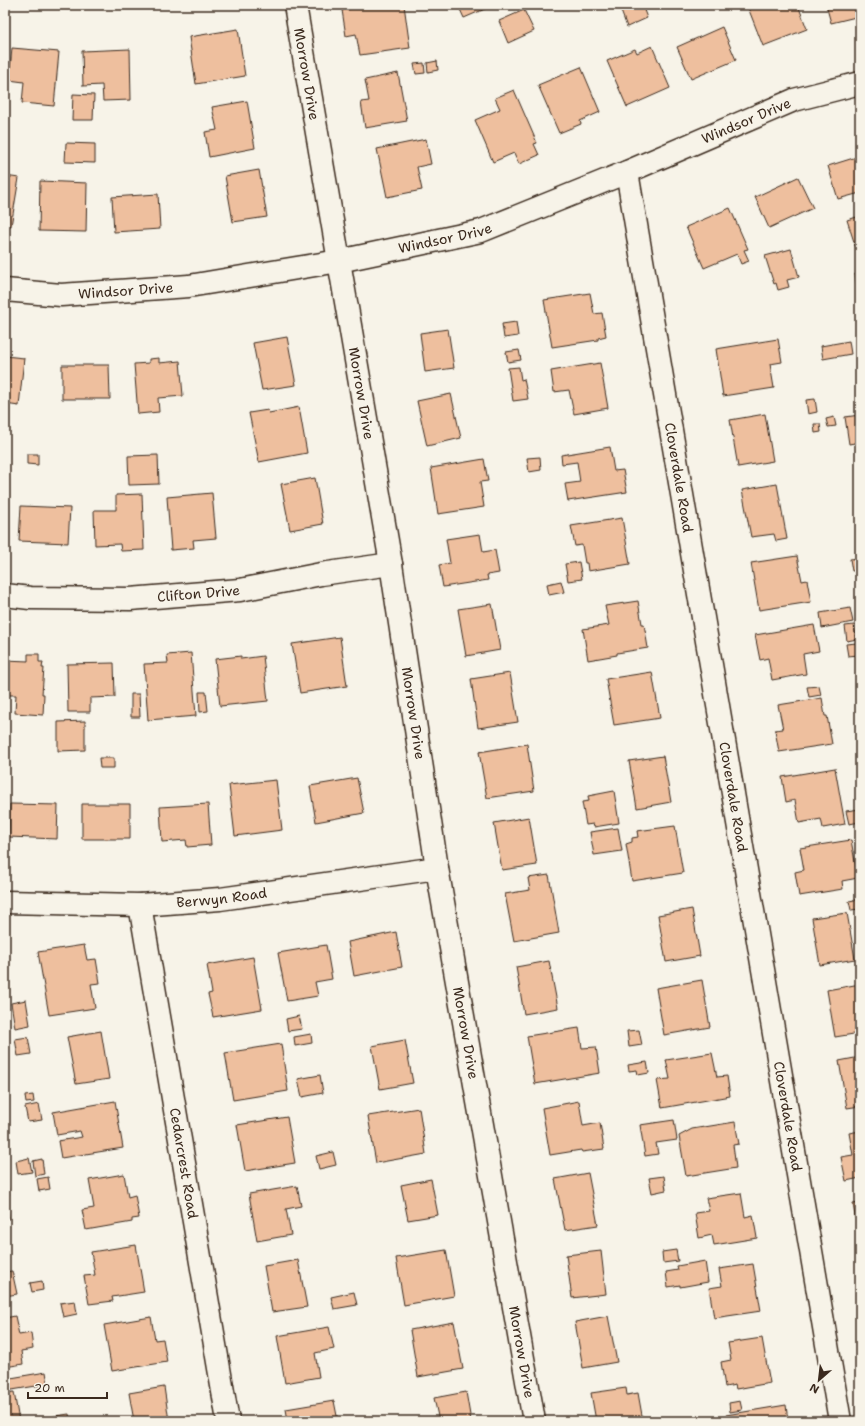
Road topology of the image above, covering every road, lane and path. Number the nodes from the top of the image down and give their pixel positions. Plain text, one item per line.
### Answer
1 (295, 5) edge
2 (860, 83) edge
3 (627, 172) junction
4 (339, 262) junction
5 (5, 290) edge
6 (391, 564) junction
7 (5, 595) edge
8 (437, 868) junction
9 (5, 902) edge
10 (140, 905) junction
11 (228, 1421) edge
12 (534, 1421) edge
13 (840, 1421) edge

1 - 4 street, Morrow Drive
2 - 3 street, Windsor Drive
3 - 4 street, Windsor Drive
3 - 13 street, Cloverdale Road
4 - 5 street, Windsor Drive
4 - 6 street, Morrow Drive
6 - 7 street, Clifton Drive
6 - 8 street, Morrow Drive
8 - 10 street, Berwyn Road
8 - 12 street, Morrow Drive
9 - 10 street, Berwyn Road
10 - 11 street, Cedarcrest Road

